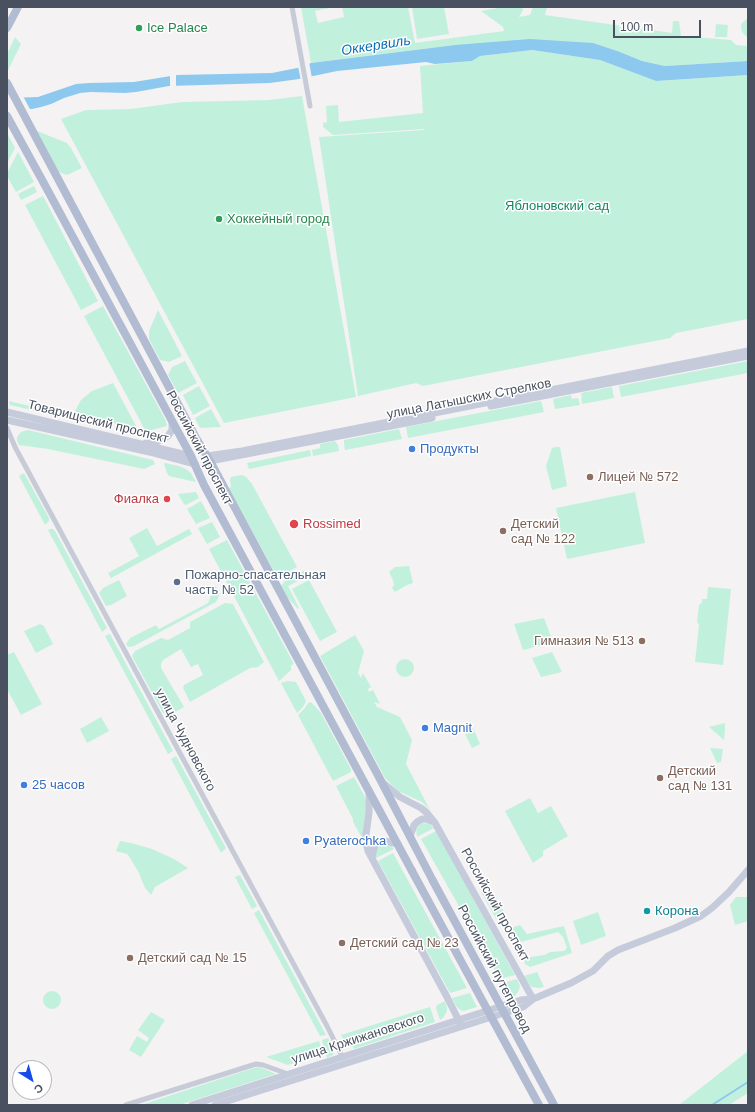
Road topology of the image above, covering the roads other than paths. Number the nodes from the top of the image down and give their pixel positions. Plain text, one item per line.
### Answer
1 (18, 7) edge
2 (292, 7) edge
3 (7, 28) edge
4 (9, 86) edge
5 (310, 106) dead end
6 (8, 116) edge
7 (748, 351) edge
8 (748, 356) edge
9 (7, 416) edge
10 (172, 421) junction
11 (7, 428) edge
12 (140, 444) junction
13 (190, 456) junction
14 (208, 459) junction
15 (194, 464) junction
16 (381, 782) junction
17 (368, 789) junction
18 (436, 823) junction
19 (412, 841) junction
20 (400, 848) junction
21 (372, 858) junction
22 (748, 870) edge
23 (533, 999) junction
24 (460, 1023) junction
25 (344, 1060) junction
26 (288, 1074) junction
27 (256, 1088) junction
28 (126, 1105) edge
29 (192, 1105) edge
30 (215, 1105) edge
31 (539, 1105) edge
32 (554, 1105) edge

1 - 3 main road
2 - 5 street
4 - 14 main road, Российский проспект
6 - 10 main road, Российский проспект
7 - 14 street, улица Латышских Стрелков
8 - 14 street, улица Латышских Стрелков
9 - 12 street, Товарищеский проспект
9 - 15 street, Товарищеский проспект
10 - 12 street
10 - 13 main road, Российский проспект
11 - 25 street, улица Чудновского
12 - 13 street, Товарищеский проспект
13 - 14 main road, Товарищеский проспект
13 - 15 main road, Российский проспект
14 - 15 main road, улица Латышских Стрелков
14 - 16 main road, Российский проспект
15 - 17 main road, Российский проспект
16 - 18 street, Российский проспект
16 - 19 main road, Российский проспект
17 - 20 main road, Российский проспект
17 - 21 street, Российский проспект
18 - 19 street
18 - 23 street, Российский проспект
19 - 32 main road, Российский путепровод, bridge
20 - 21 street
20 - 31 main road, Российский путепровод, bridge
21 - 24 street, Российский проспект
22 - 23 street, улица Кржижановского
23 - 24 street, улица Кржижановского
24 - 25 street, улица Кржижановского
25 - 26 street, улица Кржижановского
25 - 27 street, улица Кржижановского
26 - 27 street, улица Кржижановского
26 - 28 street
27 - 29 street, улица Кржижановского
27 - 30 street, улица Кржижановского

